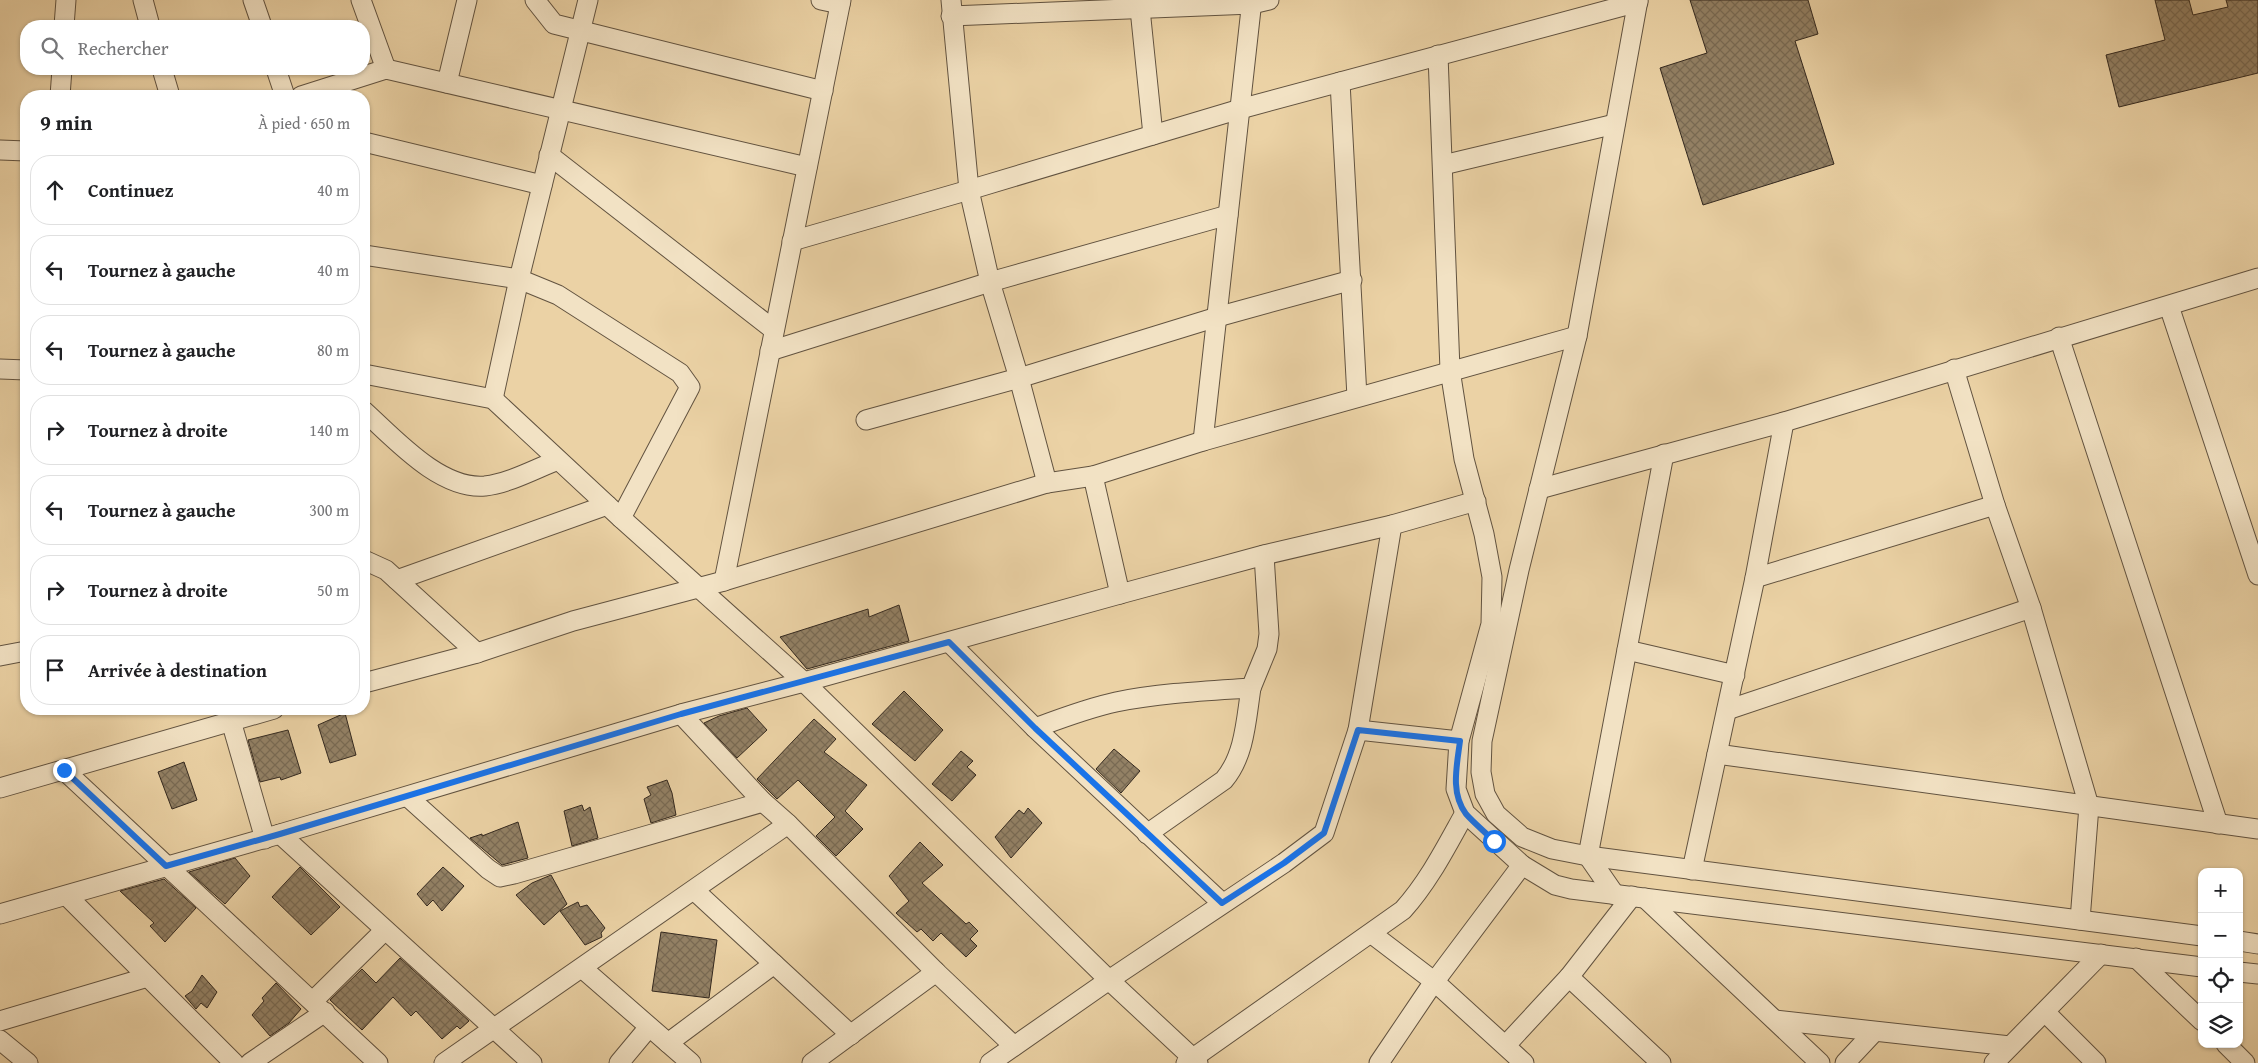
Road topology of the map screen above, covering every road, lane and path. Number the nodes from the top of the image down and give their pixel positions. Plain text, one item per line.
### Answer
1 (66, 0) edge
2 (142, 0) edge
3 (253, 0) edge
4 (361, 0) edge
5 (467, 0) edge
6 (535, 0) edge
7 (588, 0) edge
8 (821, 0) edge
9 (1258, 1) edge
10 (1638, 1) edge
11 (841, 2) edge
12 (951, 8) edge
13 (1140, 9) junction
14 (64, 20) edge
15 (148, 20) edge
16 (260, 20) edge
17 (368, 20) edge
18 (370, 25) edge
19 (580, 30) junction
20 (1438, 55) junction
21 (386, 69) junction
22 (370, 74) edge
23 (62, 75) edge
24 (164, 75) edge
25 (278, 75) edge
26 (367, 75) edge
27 (1340, 82) junction
28 (447, 83) junction
29 (60, 90) edge
30 (168, 90) edge
31 (284, 90) edge
32 (320, 90) edge
33 (822, 91) junction
34 (1240, 109) junction
35 (560, 110) junction
36 (1615, 124) junction
37 (1153, 135) junction
38 (370, 143) edge
39 (0, 150) edge
40 (20, 151) edge
41 (549, 155) junction
42 (1442, 165) junction
43 (808, 166) junction
44 (542, 185) junction
45 (969, 190) junction
46 (1228, 215) junction
47 (792, 241) junction
48 (370, 256) edge
49 (2258, 278) edge
50 (519, 279) junction
51 (1352, 280) junction
52 (990, 282) junction
53 (2169, 306) junction
54 (1217, 317) junction
55 (774, 330) junction
56 (1577, 336) junction
57 (2059, 337) junction
58 (770, 351) junction
59 (0, 369) edge
60 (1954, 369) junction
61 (20, 370) edge
62 (1450, 370) junction
63 (370, 375) edge
64 (1019, 378) junction
65 (1357, 397) junction
66 (493, 399) junction
67 (370, 416) edge
68 (866, 420) dead end
69 (1784, 422) junction
70 (1203, 442) junction
71 (1664, 454) junction
72 (558, 460) junction
73 (1093, 476) junction
74 (1047, 483) junction
75 (1539, 489) junction
76 (1476, 501) junction
77 (607, 505) junction
78 (1995, 505) junction
79 (621, 518) junction
80 (1392, 524) junction
81 (2254, 549) edge
82 (1264, 556) junction
83 (370, 563) edge
84 (2258, 575) edge
85 (1756, 578) junction
86 (398, 580) junction
87 (724, 581) junction
88 (698, 587) junction
89 (1120, 594) junction
90 (2031, 608) junction
91 (949, 642) junction
92 (1627, 650) junction
93 (20, 652) edge
94 (477, 653) junction
95 (0, 656) edge
96 (1735, 675) junction
97 (370, 681) edge
98 (804, 682) junction
99 (1251, 688) junction
100 (1728, 710) junction
101 (681, 714) junction
102 (252, 715) edge
103 (231, 721) junction
104 (1035, 728) junction
105 (1358, 730) junction
106 (1460, 741) junction
107 (1718, 754) junction
108 (64, 770) junction
109 (0, 788) edge
110 (408, 797) junction
111 (763, 802) junction
112 (2089, 806) junction
113 (1465, 812) junction
114 (788, 824) junction
115 (2218, 824) junction
116 (2258, 829) edge
117 (1147, 834) junction
118 (272, 837) junction
119 (1588, 856) junction
120 (166, 866) junction
121 (1522, 866) junction
122 (1692, 870) junction
123 (695, 890) junction
124 (67, 896) junction
125 (1630, 896) junction
126 (1222, 903) junction
127 (0, 914) edge
128 (2080, 920) junction
129 (385, 930) junction
130 (1372, 934) junction
131 (2198, 935) edge
132 (2243, 942) edge
133 (2258, 944) edge
134 (2101, 954) junction
135 (2136, 958) junction
136 (774, 964) junction
137 (2198, 966) edge
138 (582, 968) junction
139 (936, 972) junction
140 (2243, 972) edge
141 (2258, 974) edge
142 (148, 977) junction
143 (1569, 977) junction
144 (1109, 980) junction
145 (1435, 982) junction
146 (319, 1006) junction
147 (2045, 1012) junction
148 (2198, 1018) edge
149 (1775, 1020) junction
150 (0, 1021) edge
151 (649, 1027) junction
152 (493, 1029) junction
153 (1874, 1032) junction
154 (851, 1036) junction
155 (0, 1040) edge
156 (668, 1043) junction
157 (1506, 1045) junction
158 (1014, 1046) junction
159 (2010, 1046) junction
160 (2230, 1048) edge
161 (1193, 1061) edge
162 (28, 1063) edge
163 (234, 1063) edge
164 (250, 1063) edge
165 (378, 1063) edge
166 (444, 1063) edge
167 (532, 1063) edge
168 (619, 1063) edge
169 (691, 1063) edge
170 (812, 1063) edge
171 (990, 1063) edge
172 (1379, 1063) edge
173 (1524, 1063) edge
174 (1661, 1063) edge
175 (1820, 1063) edge
176 (1845, 1063) edge
177 (1994, 1063) edge
178 (2096, 1063) edge
179 (2245, 1063) edge

1 - 14 street
2 - 15 street
3 - 16 street
4 - 17 street
5 - 28 street
6 - 19 street
7 - 19 street
8 - 11 street
9 - 13 street
9 - 34 street
10 - 20 street
10 - 36 street
11 - 33 street
12 - 13 street
12 - 45 street
13 - 37 street
18 - 21 street
19 - 33 street
19 - 35 street
20 - 27 street
20 - 42 street
21 - 22 street
21 - 28 street
23 - 29 street
24 - 30 street
25 - 31 street
26 - 32 street
27 - 34 street
27 - 51 street
28 - 35 street
33 - 43 street
34 - 37 street
34 - 46 street
35 - 41 street
35 - 43 street
36 - 42 street
36 - 56 street
37 - 45 street
38 - 44 street
39 - 40 street
41 - 44 street
41 - 55 street
42 - 62 street
43 - 47 street
44 - 50 street
45 - 47 street
45 - 52 street
46 - 52 street
46 - 54 street
47 - 55 street
48 - 50 street
49 - 53 street
50 - 66 street
50 - 79 street
51 - 54 street
51 - 65 street
52 - 58 street
52 - 64 street
53 - 57 street
53 - 81 street
54 - 64 street
54 - 70 street
55 - 58 street
56 - 62 street
56 - 75 street
57 - 60 street
57 - 115 street
58 - 87 street
59 - 61 street
60 - 69 street
60 - 78 street
62 - 65 street
62 - 76 street
63 - 66 street
64 - 68 street
64 - 74 street
65 - 70 street
66 - 72 street
67 - 72 street
69 - 71 street
69 - 85 street
70 - 73 street
71 - 75 street
71 - 92 street
72 - 77 street
73 - 74 street
73 - 89 street
74 - 87 street
75 - 119 street
76 - 80 street
76 - 106 street
77 - 79 street
77 - 86 street
78 - 85 street
78 - 90 street
79 - 88 street
80 - 82 street
80 - 105 street
81 - 84 street
82 - 89 street
82 - 99 street
83 - 86 street
85 - 96 street
86 - 94 street
87 - 88 street
88 - 94 street
88 - 98 street
89 - 91 street
90 - 100 street
90 - 112 street
91 - 98 street
91 - 104 street
92 - 96 street
92 - 119 street
93 - 95 street
94 - 97 street
96 - 100 street
98 - 101 street
98 - 144 street
99 - 104 street
99 - 117 street
100 - 107 street
101 - 110 street
101 - 111 street
102 - 103 street
103 - 108 street
103 - 118 street
104 - 117 street
105 - 106 street
105 - 126 street
106 - 113 street
107 - 112 street
107 - 122 street
108 - 109 street
108 - 120 street
110 - 111 street
110 - 118 street
111 - 114 street
112 - 115 street
112 - 128 street
113 - 121 street
113 - 130 street
114 - 123 street
114 - 139 street
115 - 116 street
117 - 126 street
118 - 120 street
118 - 129 street
119 - 122 street
119 - 125 street
120 - 124 street
120 - 146 street
121 - 125 street
121 - 145 street
122 - 128 street
123 - 136 street
123 - 138 street
124 - 127 street
124 - 142 street
125 - 134 street
125 - 143 street
125 - 149 street
126 - 144 street
128 - 131 street
129 - 146 street
129 - 152 street
130 - 145 street
130 - 161 street
132 - 133 street
134 - 135 street
134 - 147 street
135 - 137 street
135 - 148 street
136 - 154 street
136 - 156 street
138 - 151 street
138 - 152 street
139 - 154 street
139 - 158 street
140 - 141 street
142 - 150 street
142 - 163 street
143 - 157 street
143 - 174 street
144 - 158 street
144 - 161 street
145 - 157 street
145 - 172 street
146 - 164 street
146 - 165 street
147 - 159 street
147 - 178 street
149 - 153 street
149 - 175 street
151 - 156 street
151 - 168 street
152 - 166 street
152 - 167 street
153 - 159 street
153 - 176 street
154 - 170 street
155 - 162 street
156 - 169 street
157 - 173 street
158 - 171 street
159 - 177 street
160 - 179 street

